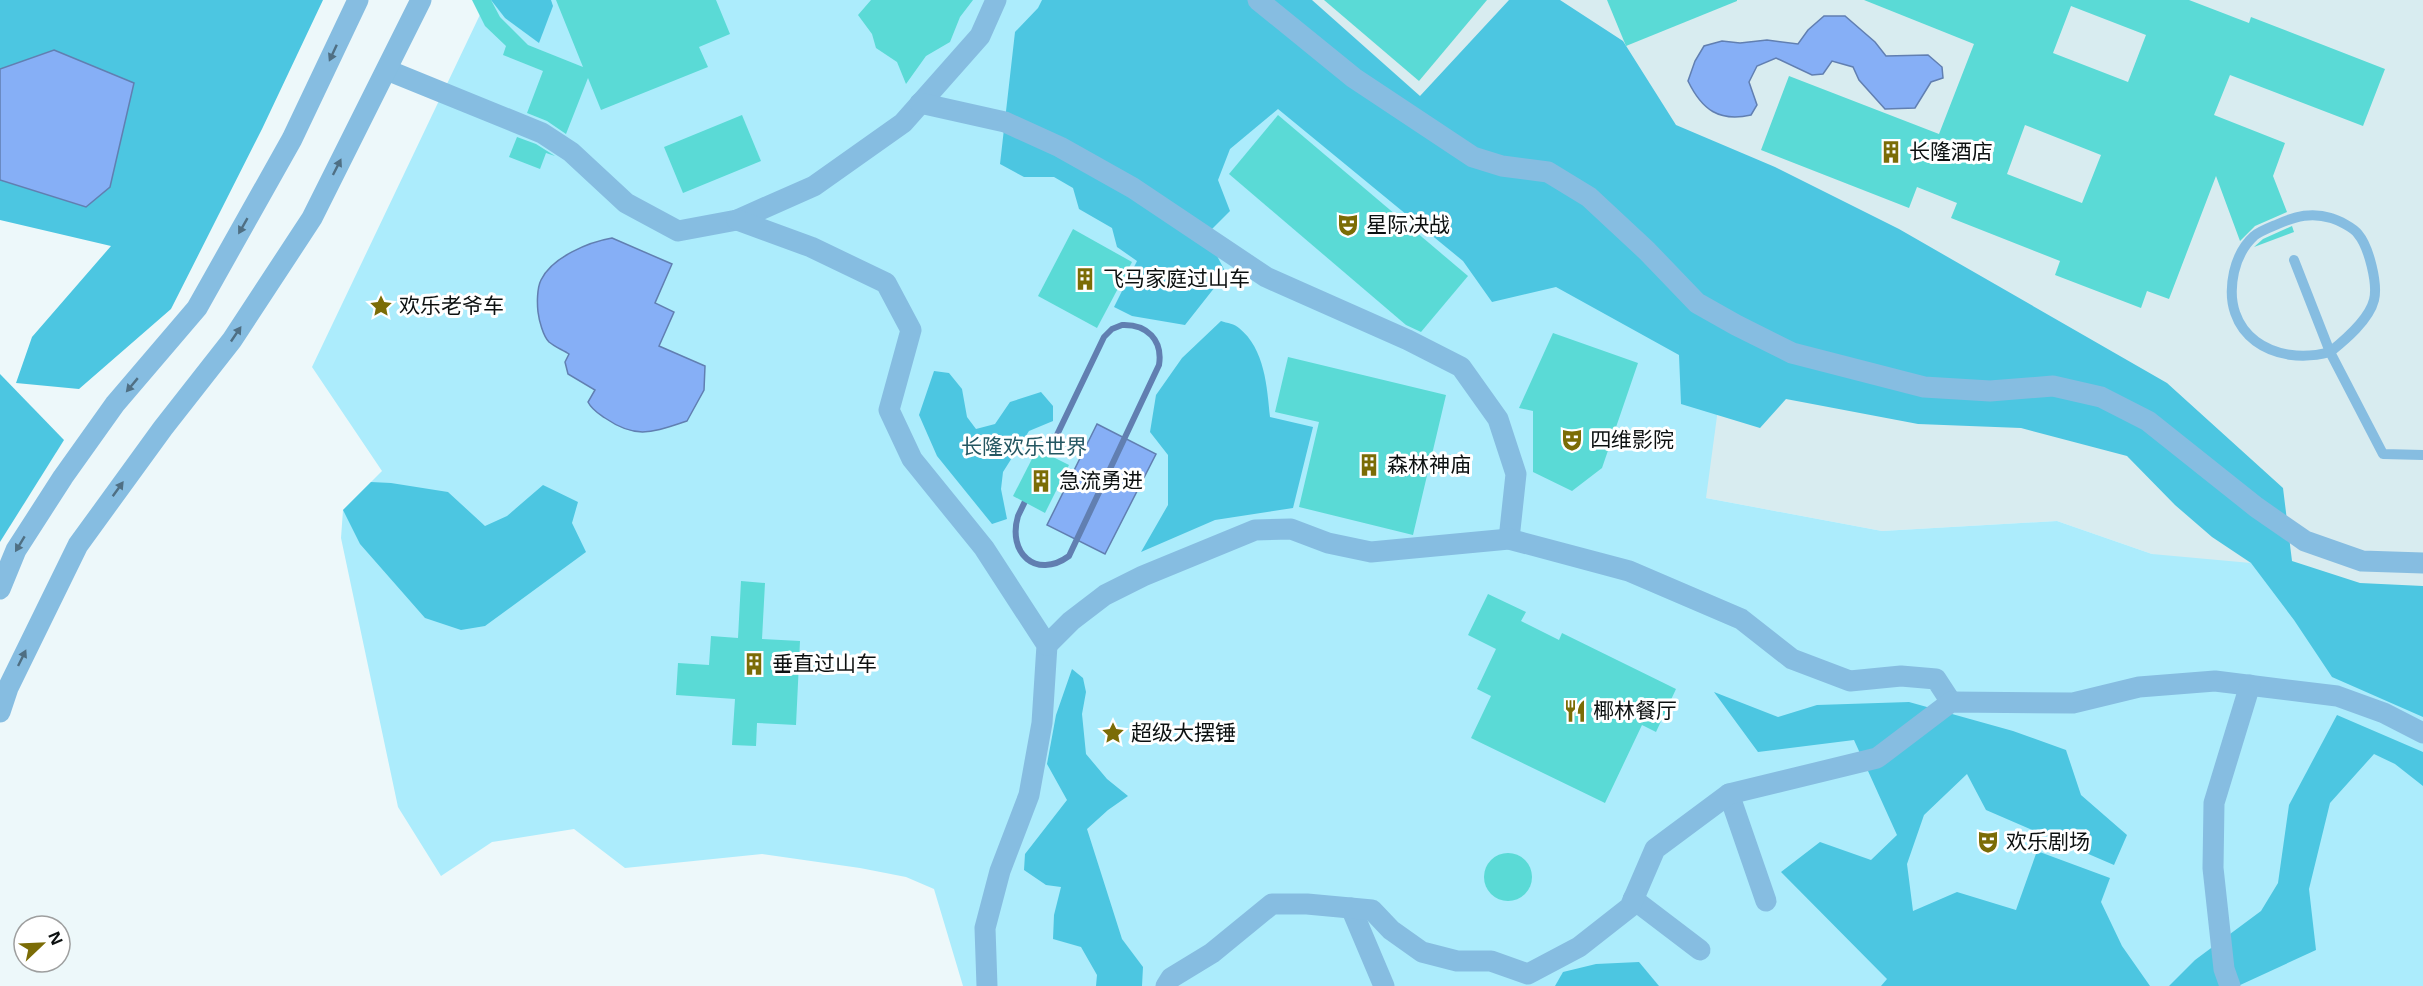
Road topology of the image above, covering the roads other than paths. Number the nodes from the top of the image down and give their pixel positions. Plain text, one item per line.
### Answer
1 (358, 0) edge
2 (421, 0) edge
3 (996, 0) edge
4 (1258, 0) edge
5 (387, 70) junction
6 (920, 103) junction
7 (737, 220) junction
8 (2294, 260) dead end
9 (2330, 352) junction
10 (2423, 455) edge
11 (1509, 539) junction
12 (2423, 548) edge
13 (2414, 562) edge
14 (0, 589) edge
15 (1047, 645) junction
16 (2250, 685) junction
17 (1951, 702) junction
18 (0, 712) edge
19 (2423, 733) edge
20 (1729, 794) junction
21 (1633, 899) junction
22 (1766, 901) dead end
23 (1351, 908) junction
24 (1700, 950) dead end
25 (1529, 980) edge
26 (987, 986) edge
27 (1166, 986) edge
28 (1384, 986) edge
29 (2230, 986) edge

1 -> 14 street
2 - 5 street
3 - 6 street
4 - 13 street
5 - 7 street
18 -> 5 street
6 - 7 street
6 - 11 street
7 - 15 street
8 - 9 lane
9 - 9 lane
9 - 10 lane
11 - 15 street
11 - 17 street
12 - 13 street
15 - 26 street
16 - 17 street
16 - 19 street
16 - 29 street
17 - 20 street
20 - 21 street
20 - 22 street
21 - 24 street
21 - 25 street
23 - 25 street
23 - 27 street
23 - 28 street

